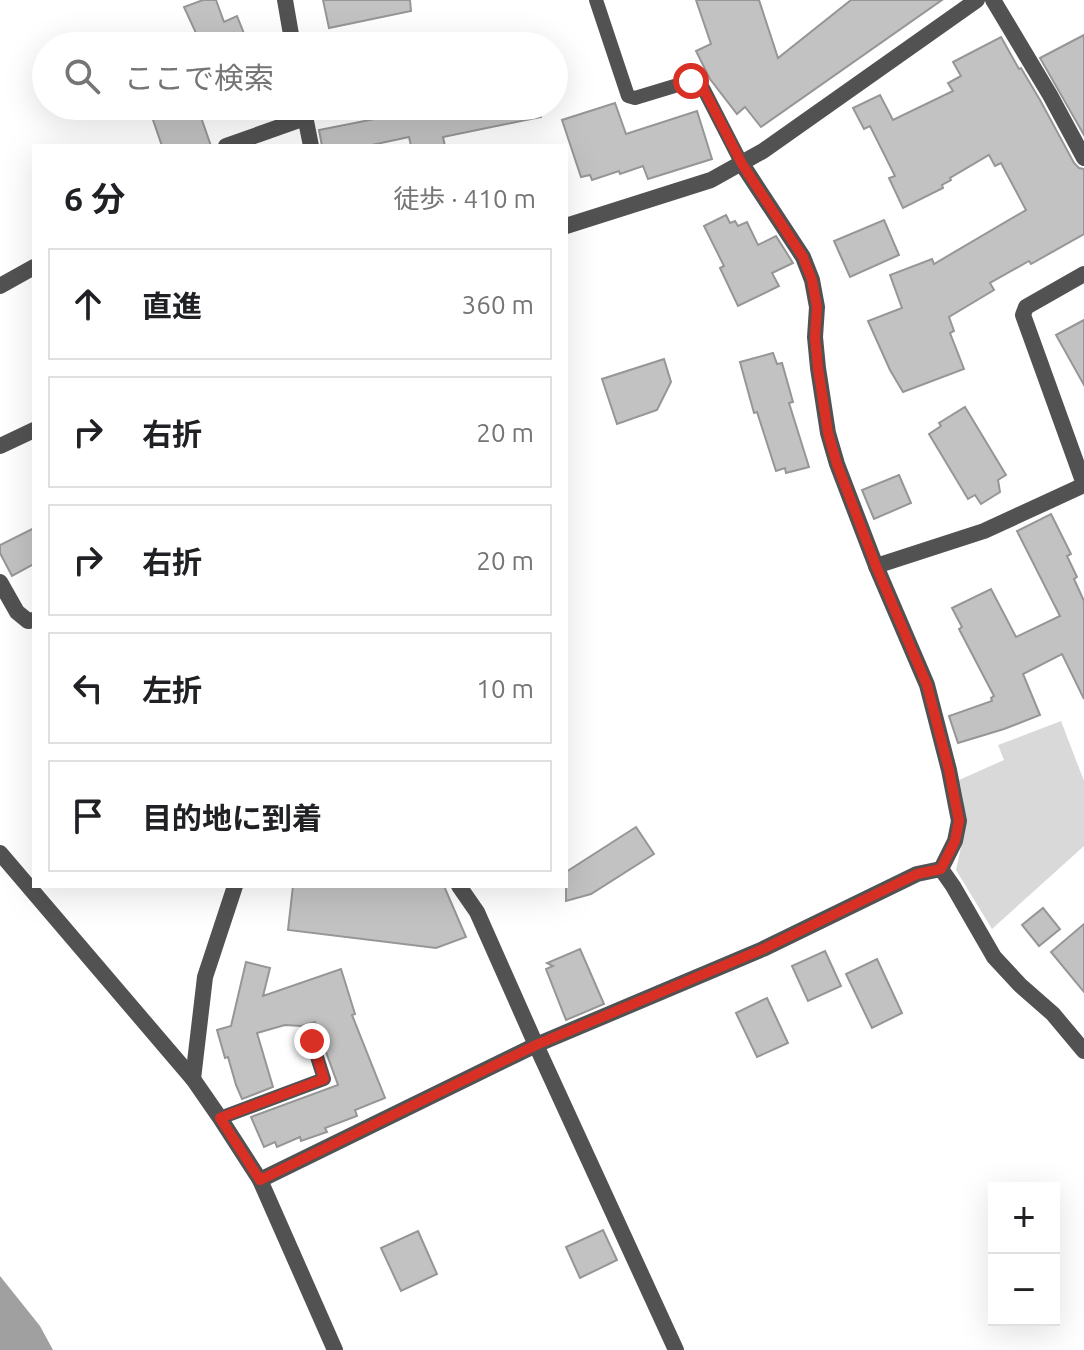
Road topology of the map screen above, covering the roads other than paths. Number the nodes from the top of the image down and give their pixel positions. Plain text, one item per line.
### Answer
1 (285, 0) edge
2 (596, 0) edge
3 (977, 0) edge
4 (993, 0) edge
5 (291, 32) edge
6 (286, 120) edge
7 (306, 120) edge
8 (231, 144) edge
9 (311, 144) edge
10 (1084, 158) edge
11 (742, 164) junction
12 (568, 225) edge
13 (32, 268) edge
14 (1084, 274) edge
15 (0, 286) edge
16 (32, 431) edge
17 (0, 446) edge
18 (1084, 484) edge
19 (876, 566) junction
20 (0, 582) edge
21 (32, 620) edge
22 (0, 853) edge
23 (941, 869) junction
24 (234, 888) edge
25 (460, 888) edge
26 (312, 1041) dead end
27 (536, 1045) junction
28 (1084, 1051) edge
29 (193, 1079) junction
30 (220, 1118) junction
31 (260, 1180) junction
32 (335, 1350) edge
33 (676, 1350) edge

1 - 5 street
2 - 11 lane
3 - 11 street
4 - 10 street
6 - 8 street
7 - 9 street
11 - 12 street
11 - 19 street
13 - 15 street
14 - 18 street
16 - 17 street
18 - 19 street
19 - 23 street
20 - 21 street
22 - 29 street
23 - 27 street
23 - 28 street
24 - 29 street
25 - 27 street
26 - 30 lane
27 - 31 street
27 - 33 street
29 - 30 street
30 - 31 street
31 - 32 street

